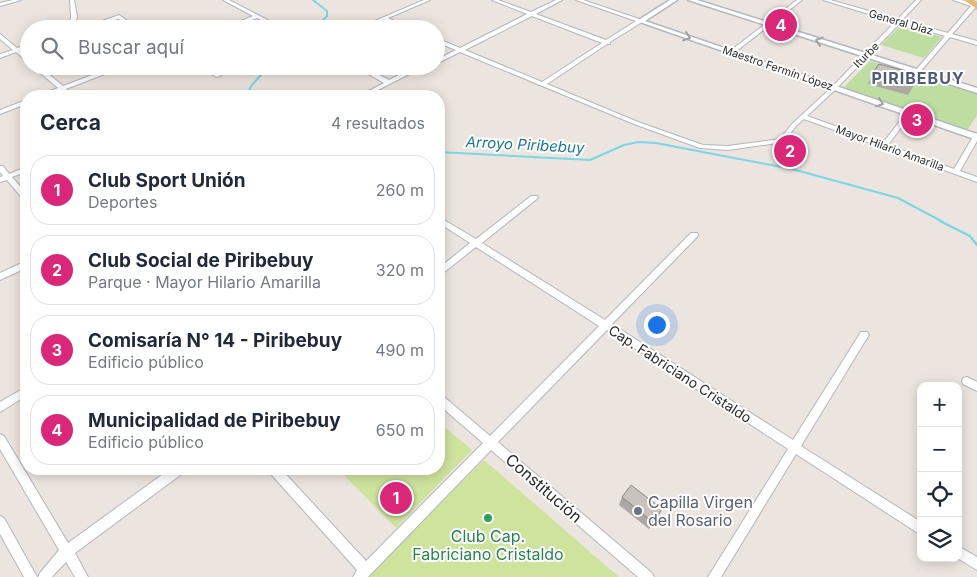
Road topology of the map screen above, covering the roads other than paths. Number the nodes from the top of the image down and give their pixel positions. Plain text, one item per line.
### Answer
1 (19, 0) edge
2 (72, 0) edge
3 (225, 0) edge
4 (428, 0) edge
5 (494, 0) edge
6 (553, 0) edge
7 (560, 0) edge
8 (578, 0) edge
9 (674, 0) edge
10 (691, 0) edge
11 (800, 0) edge
12 (825, 0) edge
13 (919, 0) edge
14 (955, 0) edge
15 (974, 4) edge
16 (0, 5) edge
17 (529, 13) junction
18 (258, 16) junction
19 (383, 18) junction
20 (73, 20) edge
21 (110, 20) edge
22 (124, 20) edge
23 (247, 20) edge
24 (266, 20) edge
25 (378, 20) edge
26 (388, 20) edge
27 (640, 21) junction
28 (900, 21) junction
29 (767, 24) junction
30 (949, 35) junction
31 (0, 36) edge
32 (606, 43) junction
33 (445, 44) edge
34 (977, 44) edge
35 (20, 49) edge
36 (458, 49) junction
37 (16, 50) junction
38 (732, 52) junction
39 (20, 53) edge
40 (866, 55) junction
41 (0, 56) edge
42 (445, 56) edge
43 (917, 72) junction
44 (46, 75) edge
45 (99, 75) edge
46 (373, 75) edge
47 (404, 75) edge
48 (406, 75) edge
49 (534, 81) junction
50 (388, 83) junction
51 (542, 84) junction
52 (834, 88) junction
53 (62, 89) junction
54 (59, 90) edge
55 (374, 90) edge
56 (977, 91) edge
57 (20, 104) edge
58 (0, 112) edge
59 (909, 113) junction
60 (803, 117) junction
61 (977, 136) edge
62 (885, 146) junction
63 (0, 168) edge
64 (20, 172) edge
65 (956, 172) junction
66 (8, 177) junction
67 (0, 180) edge
68 (977, 180) edge
69 (20, 190) edge
70 (534, 198) dead end
71 (445, 224) edge
72 (694, 235) dead end
73 (476, 244) junction
74 (20, 267) edge
75 (445, 267) edge
76 (0, 277) edge
77 (606, 325) junction
78 (864, 335) dead end
79 (967, 381) dead end
80 (977, 387) edge
81 (20, 395) edge
82 (445, 404) edge
83 (0, 407) edge
84 (0, 439) edge
85 (491, 442) junction
86 (793, 448) junction
87 (20, 472) edge
88 (22, 475) edge
89 (171, 475) edge
90 (279, 475) edge
91 (0, 522) edge
92 (917, 526) edge
93 (67, 551) junction
94 (962, 555) edge
95 (977, 564) edge
96 (362, 573) edge
97 (31, 577) edge
98 (44, 577) edge
99 (82, 577) edge
100 (648, 577) edge
101 (714, 577) edge

1 - 16 street
2 - 20 street
3 - 18 street
4 - 19 street
5 - 17 street
6 - 17 street
7 - 17 street
8 - 27 street, Maestro Fermín López
9 - 27 street
10 - 29 street
11 - 29 street
12 - 28 street, General Díaz
13 - 28 street, Iturbe
14 - 15 street
15 - 30 street
17 - 32 street
17 - 36 street
18 - 23 street
18 - 24 street
19 - 25 street
19 - 26 street
21 - 22 street
27 - 32 street
27 -> 38 street, Maestro Fermín López
28 - 30 street, General Díaz
28 - 40 street, Iturbe
29 - 38 street
40 -> 29 street
30 - 34 street, General Díaz
30 - 43 street
31 - 37 street
32 - 49 street
32 - 51 street
33 - 36 street
35 - 37 street
36 - 42 street
36 - 49 street
37 - 39 street
37 - 41 street
38 - 52 street, Maestro Fermín López
40 - 43 street
40 - 52 street, Iturbe
43 - 56 street
44 - 53 street
45 - 53 street
46 - 50 street
47 - 50 street
48 - 50 street
49 - 51 street
50 - 55 street
51 - 60 street
52 -> 59 street, Maestro Fermín López
52 - 60 street
53 - 54 street
57 - 58 street
59 - 61 street, Maestro Fermín López
59 - 62 street
60 - 62 street, Mayor Hilario Amarilla
61 - 65 street
62 - 65 street, Mayor Hilario Amarilla
63 - 66 street
64 - 66 street
65 - 68 street, Mayor Hilario Amarilla
66 - 67 street
66 - 69 street
70 - 73 street
71 - 73 street, Cap. Fabriciano Cristaldo
72 - 77 street
73 - 75 street
73 - 77 street, Cap. Fabriciano Cristaldo
74 - 76 street
77 - 85 street
77 - 86 street, Cap. Fabriciano Cristaldo
78 - 86 street
79 - 80 street
81 - 83 street
82 - 85 street, Constitución
84 - 87 street
85 - 96 street
85 - 100 street, Constitución
86 - 92 street, Cap. Fabriciano Cristaldo
86 - 101 street
88 - 93 street
89 - 93 street
90 - 96 street
91 - 97 street
93 - 98 street
93 - 99 street
94 - 95 street

